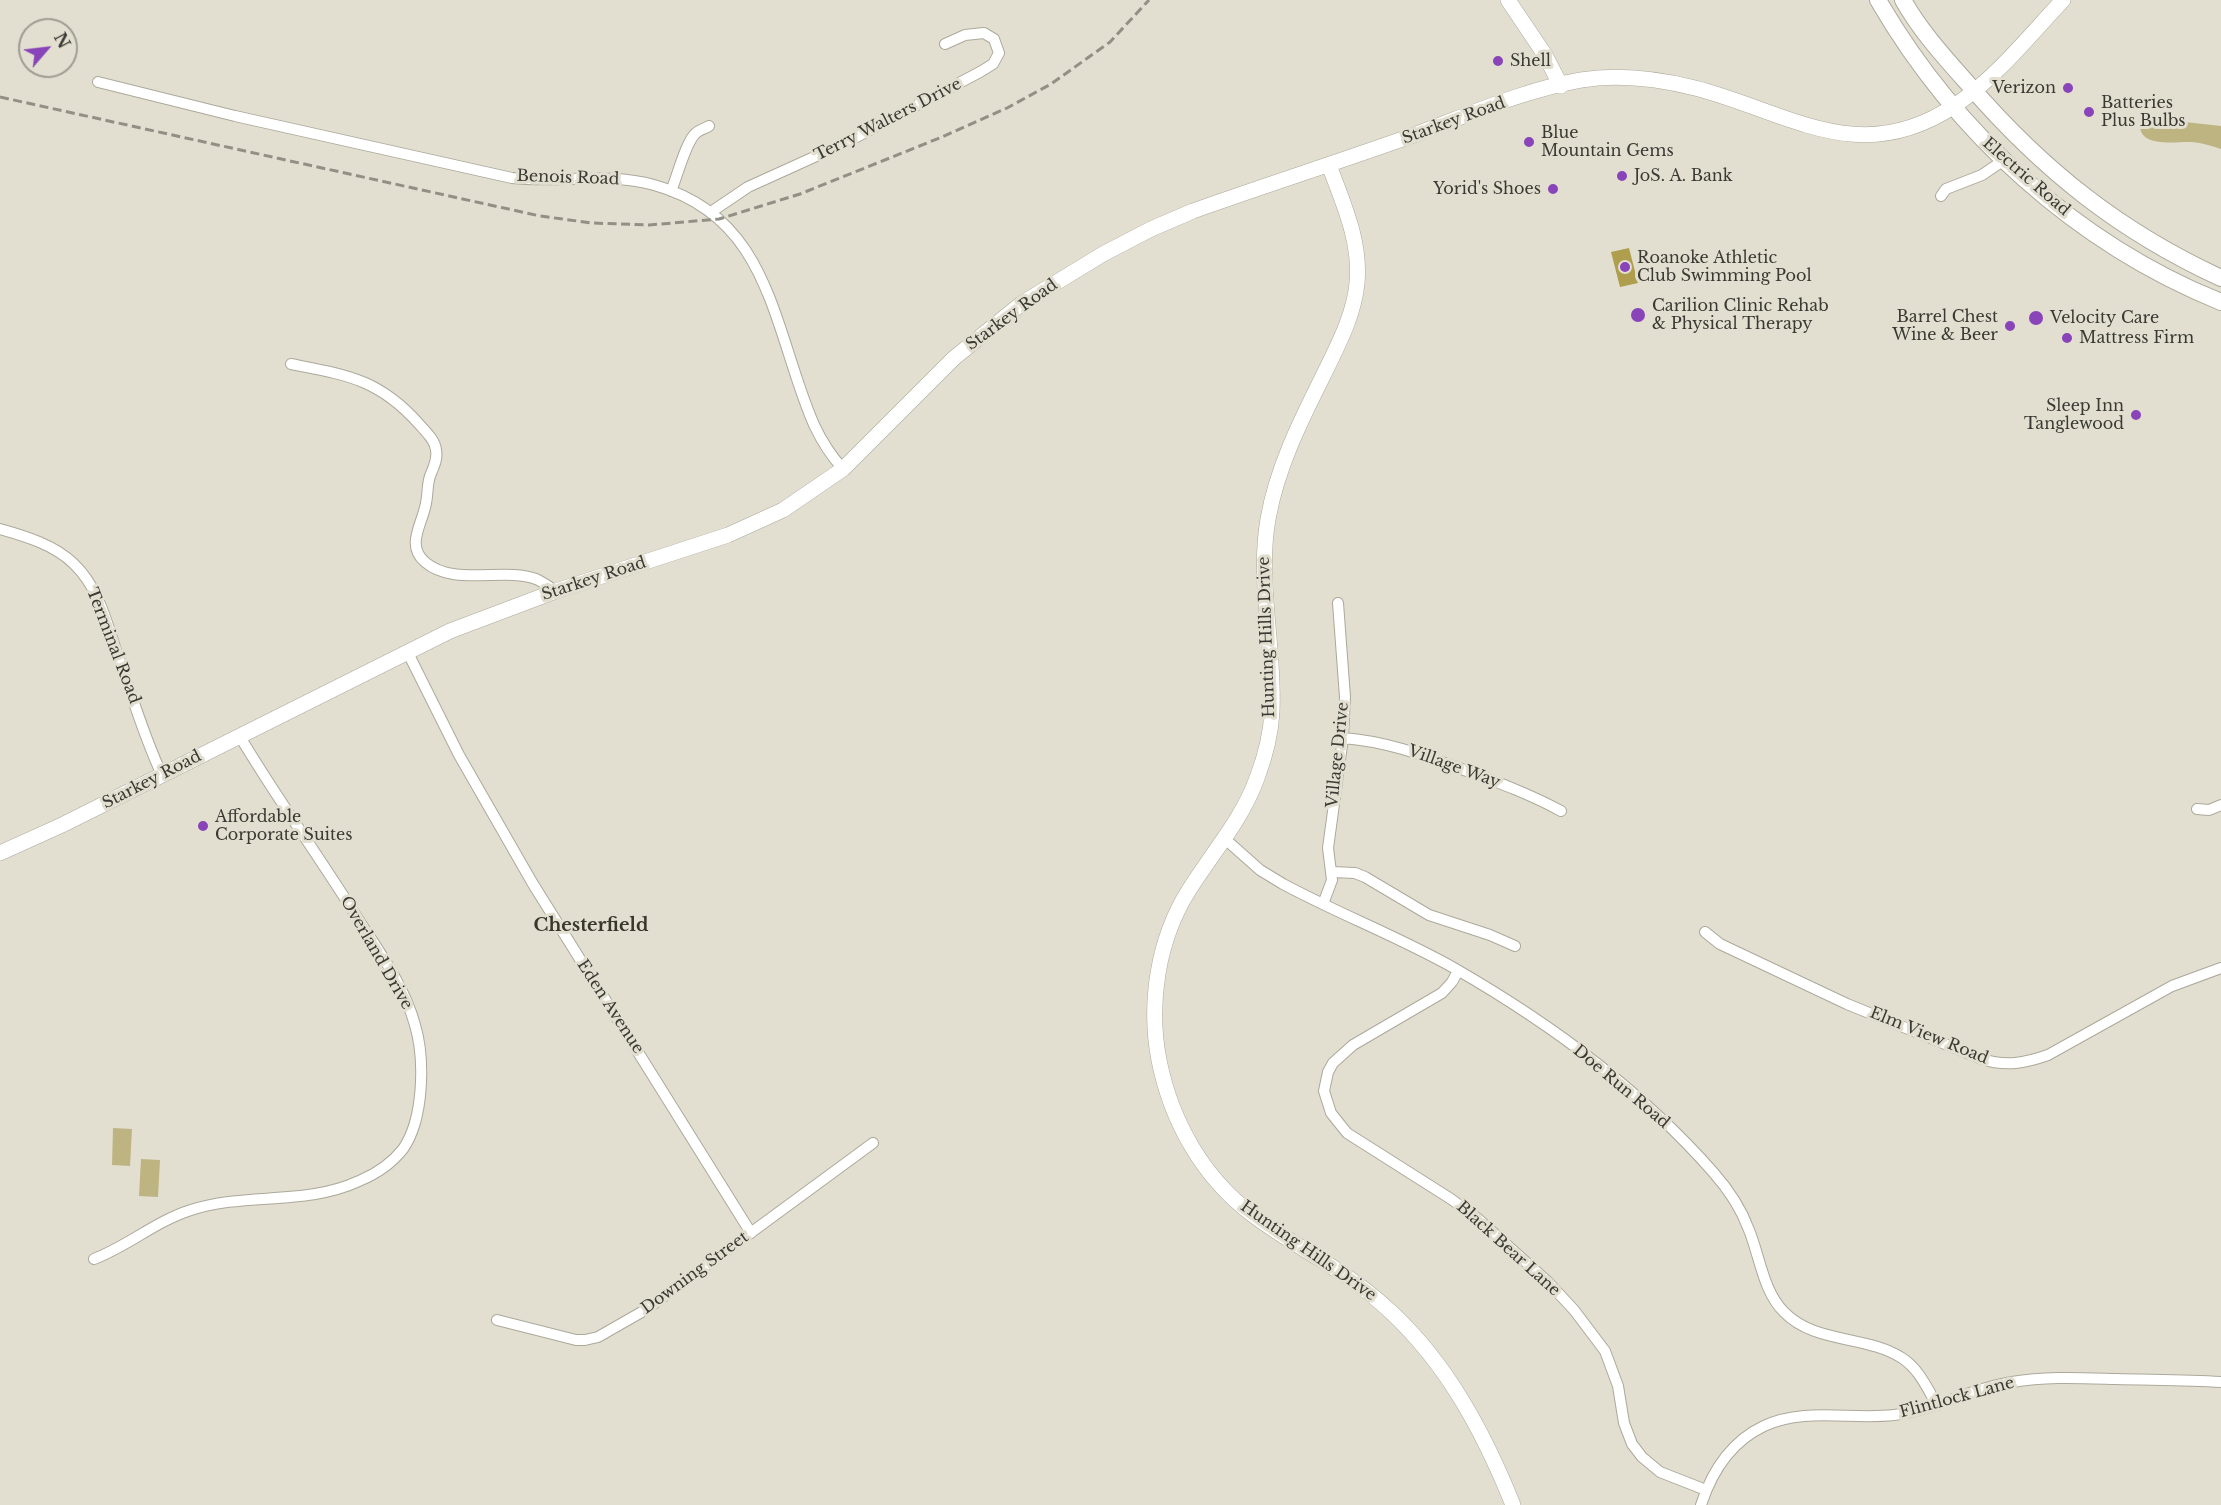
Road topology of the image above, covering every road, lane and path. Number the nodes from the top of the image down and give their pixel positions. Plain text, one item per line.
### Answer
1 (1508, 0) edge
2 (1878, 0) edge
3 (1903, 0) edge
4 (2063, 0) edge
5 (945, 44) dead end
6 (98, 82) dead end
7 (1561, 86) junction
8 (1974, 92) junction
9 (1953, 106) junction
10 (709, 126) dead end
11 (2004, 160) junction
12 (1329, 165) junction
13 (671, 191) junction
14 (1941, 196) dead end
15 (711, 212) junction
16 (2221, 278) edge
17 (2221, 302) edge
18 (291, 364) dead end
19 (843, 469) junction
20 (0, 529) edge
21 (556, 591) junction
22 (1338, 603) dead end
23 (408, 651) junction
24 (239, 735) junction
25 (1343, 738) junction
26 (162, 775) junction
27 (2221, 805) edge
28 (2197, 809) dead end
29 (1561, 811) dead end
30 (1224, 838) junction
31 (0, 853) edge
32 (1332, 872) junction
33 (1323, 904) junction
34 (1705, 932) dead end
35 (1515, 946) dead end
36 (2221, 968) edge
37 (1458, 971) junction
38 (873, 1143) dead end
39 (751, 1233) junction
40 (94, 1259) dead end
41 (497, 1320) dead end
42 (2221, 1382) edge
43 (1937, 1405) junction
44 (1706, 1490) junction
45 (1513, 1505) edge
46 (1701, 1505) edge

1 - 7 main road
2 - 9 main road, Electric Road
3 - 8 main road, Electric Road
4 - 8 main road, Starkey Road
5 - 15 street, Terry Walters Drive
6 - 13 street, Benois Road
7 - 9 main road, Starkey Road
7 - 12 main road, Starkey Road
8 - 9 main road, Starkey Road
8 - 16 main road, Electric Road
9 - 11 main road, Electric Road
10 - 13 street
11 - 14 street
11 - 17 main road, Electric Road
12 - 19 main road, Starkey Road
12 - 30 main road, Hunting Hills Drive
13 - 15 street, Benois Road
15 - 19 street, Benois Road
18 - 21 street
19 - 21 main road, Starkey Road
20 - 26 street, Terminal Road
21 - 23 main road, Starkey Road
22 - 25 street, Village Drive
23 - 24 main road, Starkey Road
23 - 39 street, Eden Avenue
24 - 26 main road, Starkey Road
24 - 40 street, Overland Drive
25 - 29 street, Village Way
25 - 32 street, Village Drive
26 - 31 main road, Starkey Road
27 - 28 street
30 - 33 street, Doe Run Road
30 - 45 main road, Hunting Hills Drive
32 - 33 street, Village Drive
32 - 35 street
33 - 37 street, Doe Run Road
34 - 36 street, Elm View Road
37 - 43 street, Doe Run Road
37 - 44 street, Black Bear Lane
38 - 39 street, Downing Street
39 - 41 street, Downing Street
42 - 43 street, Flintlock Lane
43 - 44 street, Flintlock Lane
44 - 46 street, Flintlock Lane

